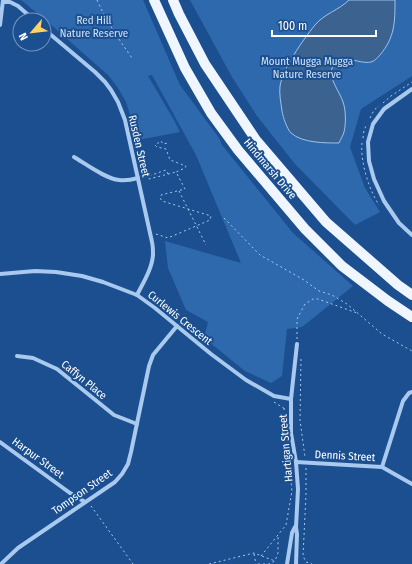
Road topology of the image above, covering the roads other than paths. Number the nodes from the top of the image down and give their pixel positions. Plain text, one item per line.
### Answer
1 (154, 0) edge
2 (173, 0) edge
3 (3, 1) edge
4 (25, 12) edge
5 (0, 25) edge
6 (52, 36) edge
7 (412, 89) edge
8 (74, 157) dead end
9 (138, 178) junction
10 (412, 235) edge
11 (0, 274) edge
12 (137, 295) junction
13 (412, 295) edge
14 (412, 317) edge
15 (177, 326) junction
16 (297, 344) road end
17 (17, 356) dead end
18 (412, 392) edge
19 (291, 399) junction
20 (137, 424) junction
21 (0, 442) edge
22 (296, 462) junction
23 (382, 467) junction
24 (412, 484) edge
25 (86, 501) junction
26 (296, 527) junction
27 (1, 564) edge
28 (287, 564) edge
29 (296, 564) edge

1 - 14 main road, Hindmarsh Drive
2 - 13 main road, Hindmarsh Drive
3 - 4 street
3 - 5 street
6 - 9 street, Rusden Street
7 - 10 street
8 - 9 street
9 - 12 street, Rusden Street
11 - 12 street, Curlewis Crescent
12 - 15 street, Curlewis Crescent
15 - 19 street, Curlewis Crescent
15 - 20 street, Tompson Street
16 - 19 street, Hartigan Street
17 - 20 street, Caffyn Place
18 - 23 street
19 - 22 street, Hartigan Street
20 - 25 street, Tompson Street
21 - 25 street, Harpur Street
22 - 23 street, Dennis Street
22 - 26 street, Hartigan Street
23 - 24 street, Dennis Street
25 - 27 street, Tompson Street
26 - 28 street, Hartigan Street
26 - 29 street, Hartigan Street

